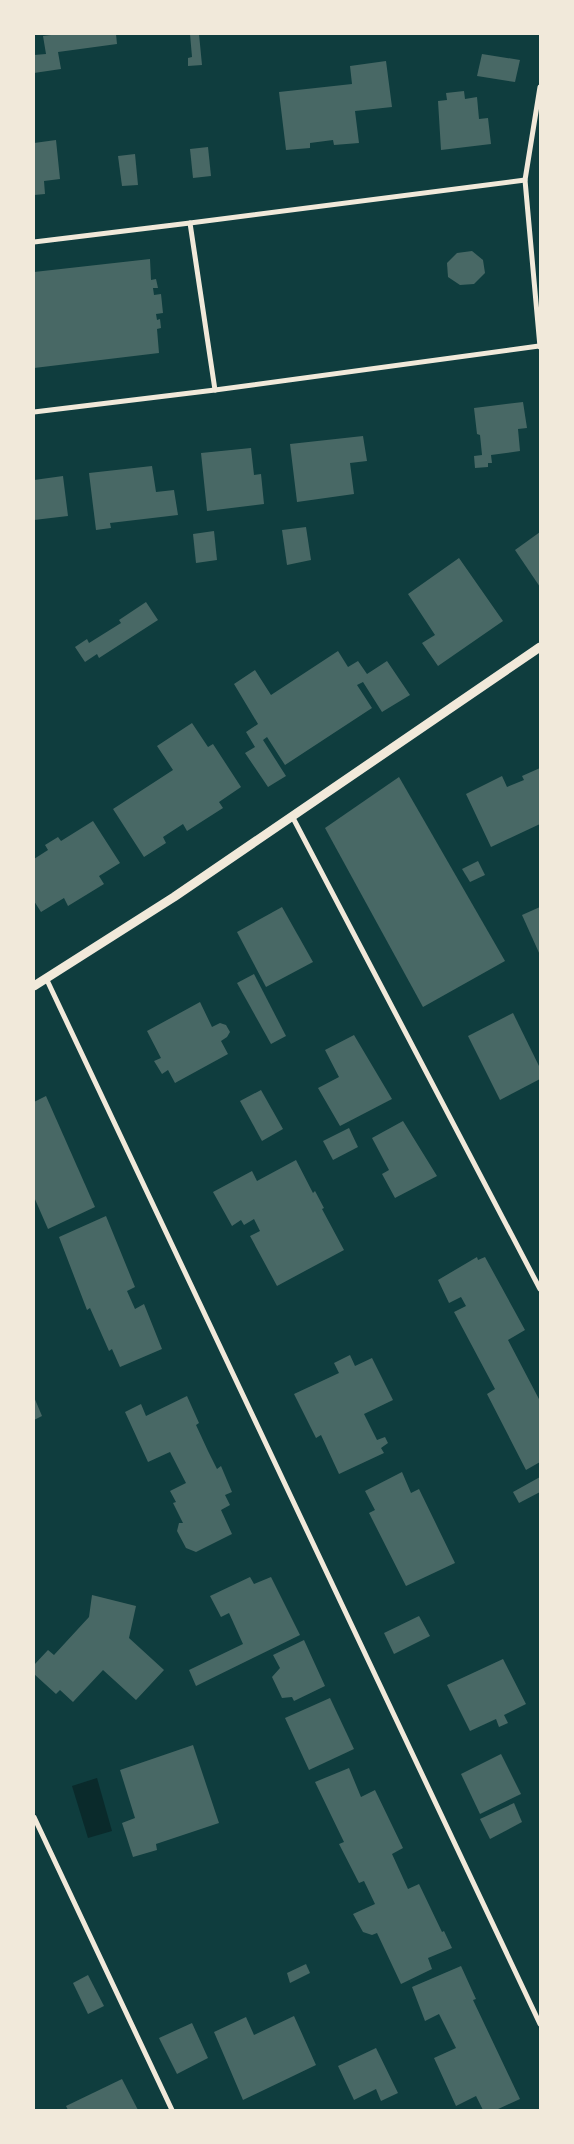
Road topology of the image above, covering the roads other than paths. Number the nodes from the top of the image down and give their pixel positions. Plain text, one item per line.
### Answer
1 (540, 87) edge
2 (526, 180) junction
3 (190, 223) junction
4 (34, 242) edge
5 (540, 347) edge
6 (215, 390) junction
7 (34, 412) edge
8 (540, 647) edge
9 (291, 815) junction
10 (46, 978) junction
11 (34, 986) edge
12 (540, 1289) edge
13 (34, 1817) edge
14 (540, 2024) edge
15 (172, 2110) edge

1 - 2 street
2 - 3 street
2 - 5 street
3 - 4 street
3 - 6 street
5 - 6 street
6 - 7 street
8 - 9 street
9 - 10 street
9 - 12 street
10 - 11 street
10 - 14 street
13 - 15 street

